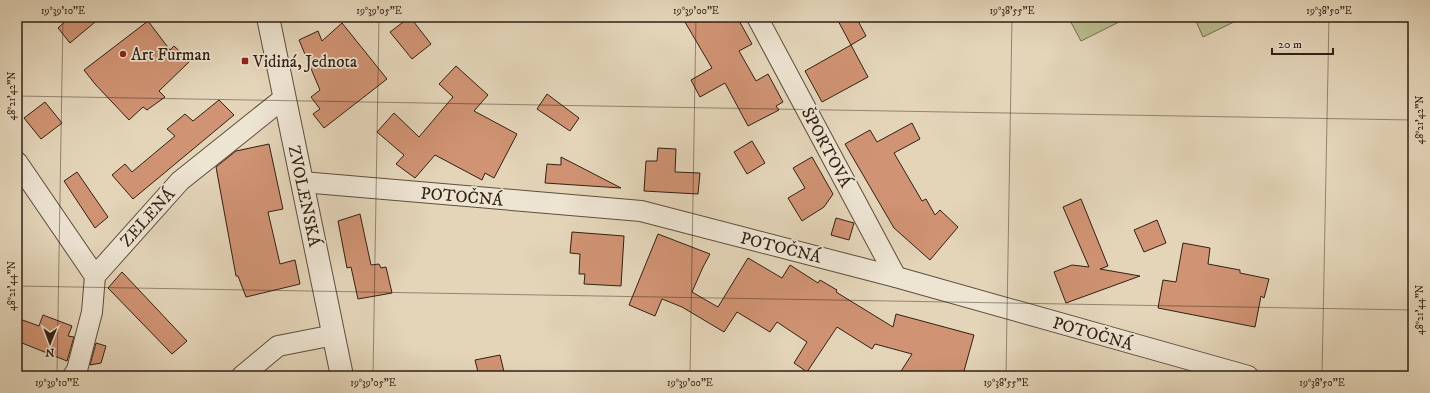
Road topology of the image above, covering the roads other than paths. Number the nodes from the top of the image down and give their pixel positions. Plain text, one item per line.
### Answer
1 (268, 17) edge
2 (757, 17) edge
3 (284, 98) junction
4 (17, 162) edge
5 (302, 182) junction
6 (94, 276) junction
7 (896, 277) junction
8 (334, 335) junction
9 (73, 376) edge
10 (242, 376) edge
11 (342, 376) edge
12 (1248, 376) edge

1 - 3 street, ZVOLENSKÁ
2 - 7 street, ŠPORTOVÁ
3 - 5 street, ZVOLENSKÁ
3 - 6 street, ZELENÁ
4 - 6 street
5 - 7 street, POTOČNÁ
5 - 8 street, ZVOLENSKÁ
6 - 9 street
7 - 12 street, POTOČNÁ
8 - 10 street
8 - 11 street, ZVOLENSKÁ

